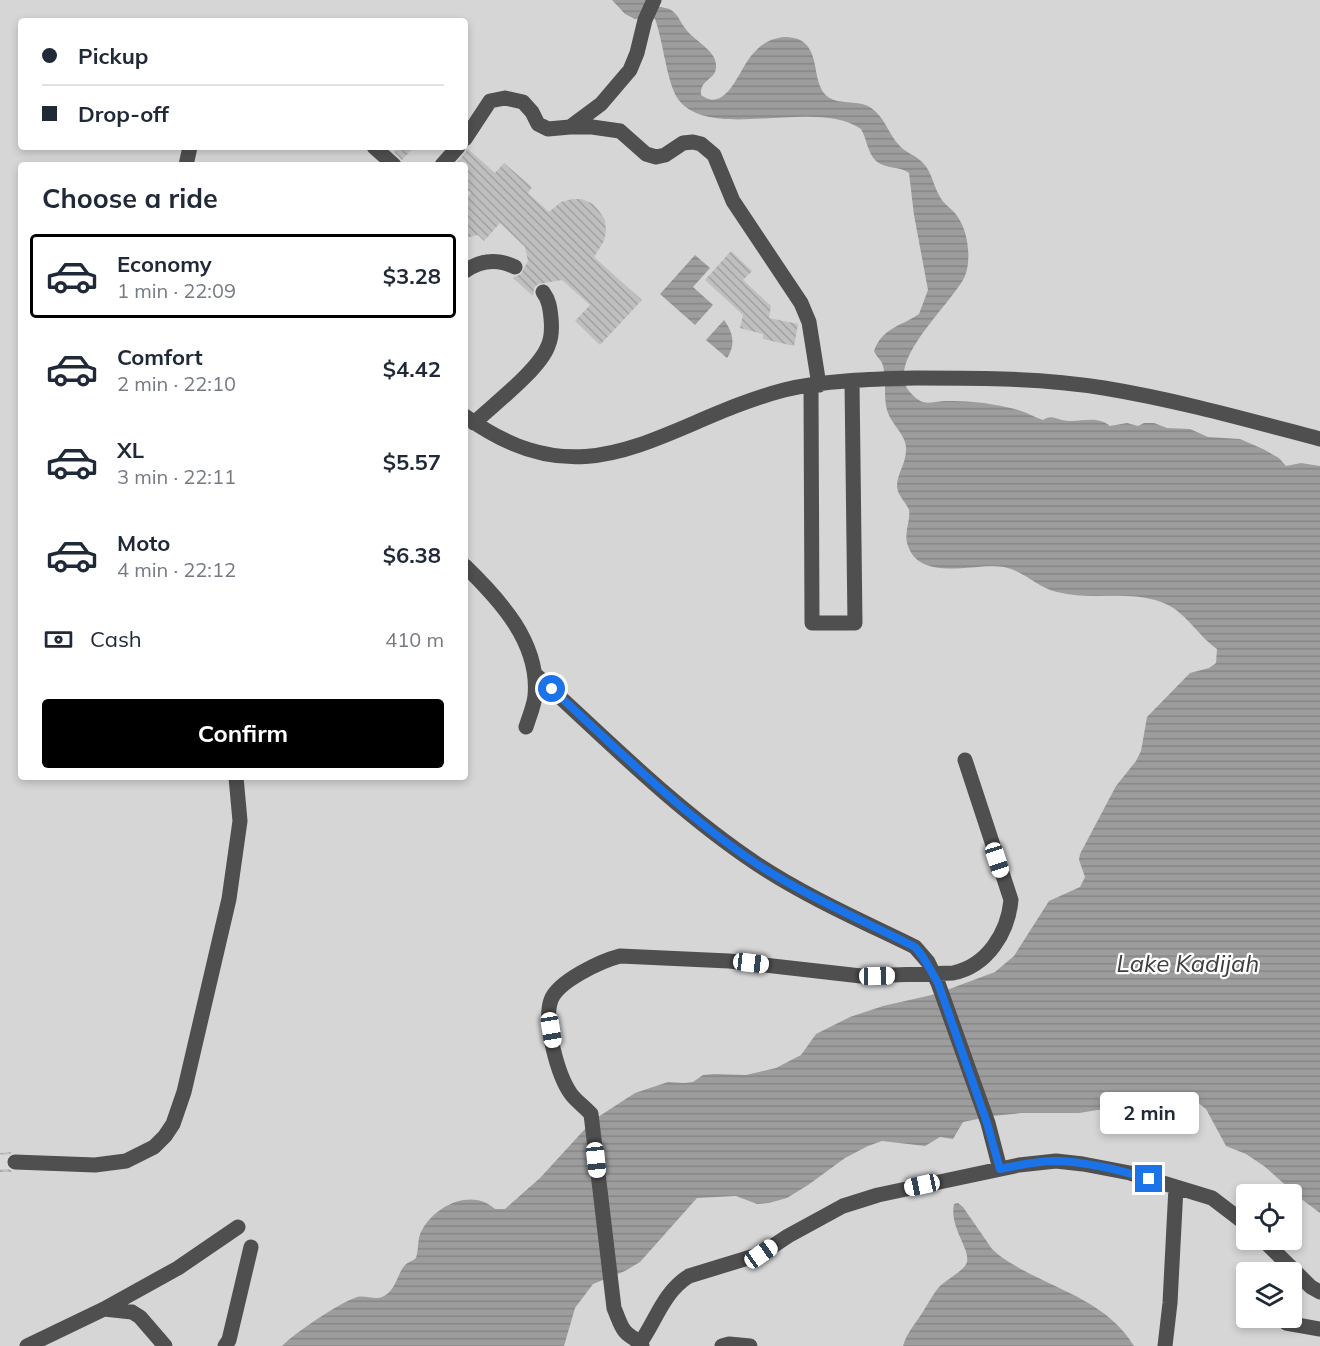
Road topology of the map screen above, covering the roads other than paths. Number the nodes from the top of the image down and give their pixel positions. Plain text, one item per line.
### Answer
1 (654, 0) edge
2 (570, 128) junction
3 (468, 134) edge
4 (377, 150) edge
5 (455, 150) edge
6 (391, 162) edge
7 (445, 162) edge
8 (515, 267) dead end
9 (468, 269) edge
10 (543, 292) dead end
11 (852, 382) junction
12 (815, 385) junction
13 (469, 419) edge
14 (1320, 439) edge
15 (468, 569) edge
16 (535, 674) junction
17 (526, 727) dead end
18 (965, 760) dead end
19 (236, 780) edge
20 (935, 978) junction
21 (15, 1162) tunnel mouth
22 (1000, 1169) junction
23 (1176, 1187) junction
24 (1236, 1216) edge
25 (238, 1227) dead end
26 (251, 1247) dead end
27 (1273, 1250) edge
28 (1320, 1292) edge
29 (104, 1309) junction
30 (1302, 1326) edge
31 (1320, 1329) edge
32 (640, 1344) edge
33 (27, 1346) edge
34 (165, 1346) edge
35 (225, 1346) edge
36 (722, 1346) edge
37 (750, 1346) edge
38 (1165, 1346) edge

1 - 2 lane
2 - 3 lane
2 - 12 lane
4 - 6 lane
5 - 7 lane
8 - 9 lane
10 - 13 lane
11 - 12 lane
11 - 12 lane
11 - 14 lane
12 - 13 lane
15 - 16 lane
16 - 17 lane
16 - 20 lane
18 - 20 lane
19 - 21 lane
20 - 22 lane
20 - 32 lane
22 - 23 lane
22 - 32 lane
23 - 24 lane
23 - 38 lane
25 - 29 lane
26 - 35 lane
27 - 28 lane
29 - 33 lane
29 - 34 lane
30 - 31 lane
36 - 37 lane

